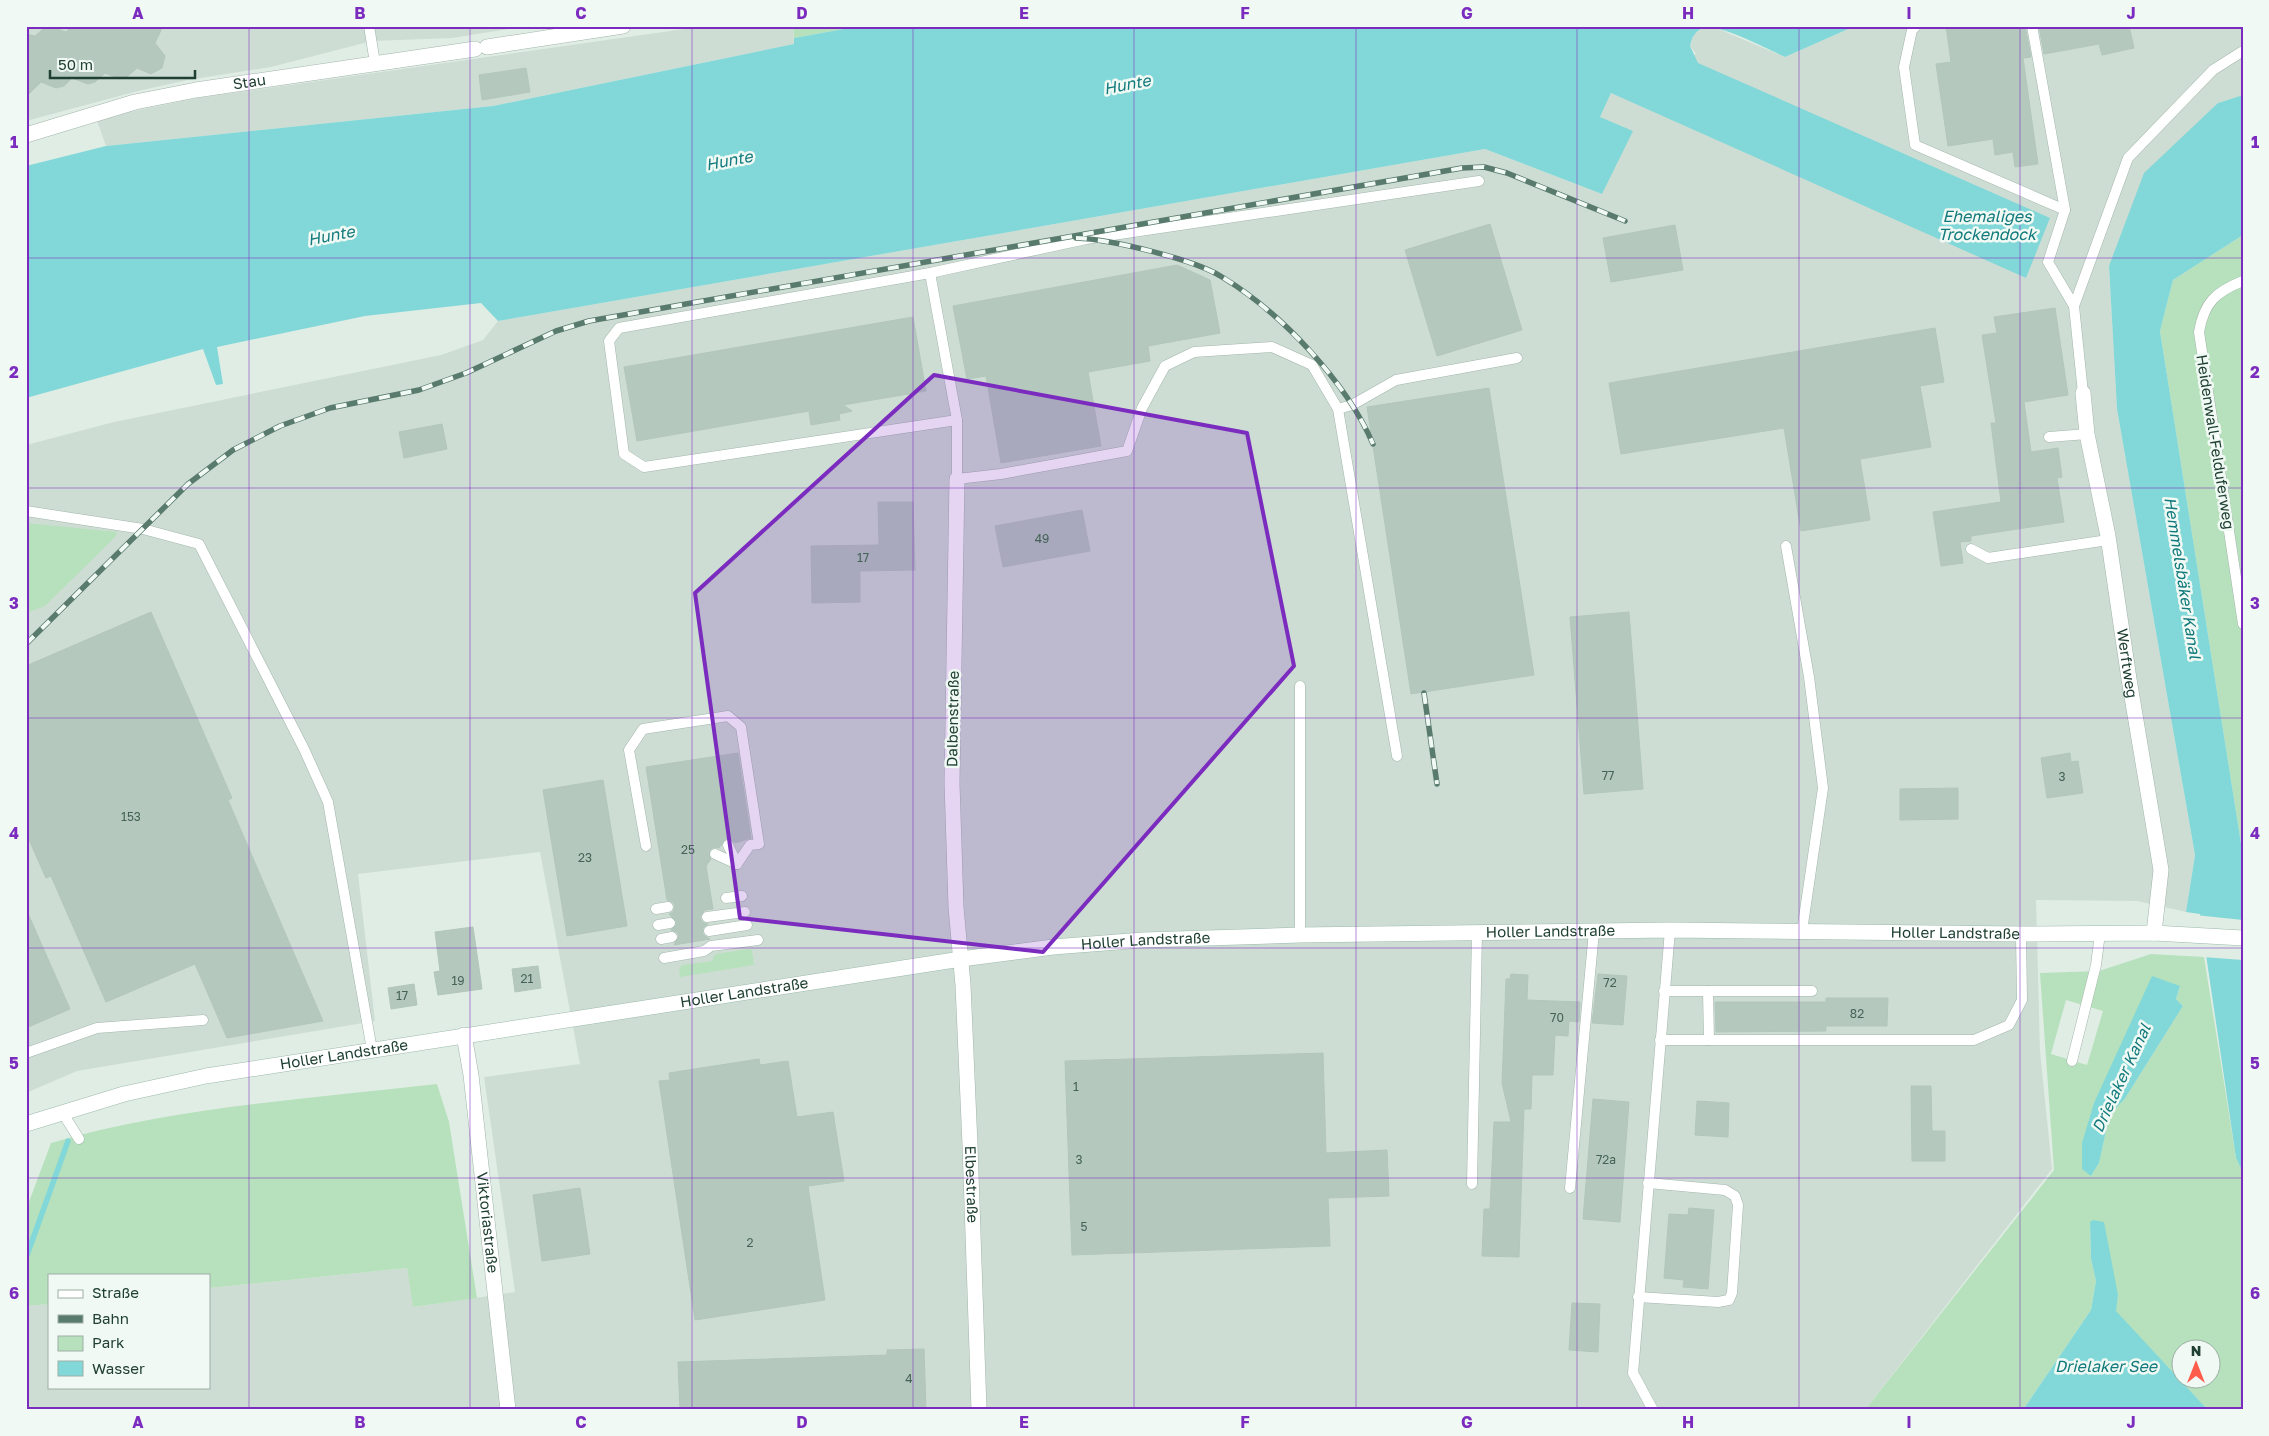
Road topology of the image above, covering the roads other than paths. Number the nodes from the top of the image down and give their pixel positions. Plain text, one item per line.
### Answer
1 (369, 26) edge
2 (623, 26) edge
3 (1916, 26) edge
4 (2032, 26) edge
5 (2243, 51) edge
6 (375, 64) junction
7 (26, 135) edge
8 (1480, 181) dead end
9 (2064, 210) junction
10 (930, 273) junction
11 (2243, 281) edge
12 (2074, 306) junction
13 (1517, 358) dead end
14 (2082, 393) joint
15 (1338, 409) junction
16 (956, 420) junction
17 (2087, 434) junction
18 (2049, 437) dead end
19 (957, 479) junction
20 (26, 511) edge
21 (2108, 540) junction
22 (1786, 546) dead end
23 (1971, 549) dead end
24 (2243, 624) edge
25 (1300, 686) dead end
26 (1397, 756) dead end
27 (743, 842) dead end
28 (728, 844) dead end
29 (646, 846) dead end
30 (715, 854) dead end
31 (738, 864) junction
32 (742, 896) dead end
33 (726, 898) dead end
34 (668, 907) dead end
35 (656, 909) dead end
36 (745, 912) dead end
37 (707, 917) dead end
38 (670, 923) dead end
39 (658, 925) dead end
40 (747, 925) dead end
41 (1670, 930) junction
42 (709, 931) dead end
43 (1594, 931) junction
44 (1802, 931) junction
45 (1477, 933) junction
46 (2100, 933) junction
47 (2154, 933) junction
48 (2021, 934) junction
49 (1300, 935) junction
50 (672, 937) dead end
51 (2243, 938) edge
52 (661, 939) dead end
53 (758, 940) dead end
54 (664, 958) dead end
55 (961, 959) junction
56 (1664, 991) junction
57 (1708, 991) junction
58 (1812, 991) dead end
59 (203, 1020) dead end
60 (464, 1034) junction
61 (1660, 1040) junction
62 (1709, 1040) junction
63 (372, 1050) junction
64 (26, 1053) edge
65 (2072, 1061) dead end
66 (62, 1112) junction
67 (26, 1124) edge
68 (79, 1139) dead end
69 (1648, 1183) junction
70 (1472, 1184) dead end
71 (1570, 1188) dead end
72 (1638, 1297) junction
73 (508, 1410) edge
74 (979, 1410) edge
75 (1653, 1410) edge

1 - 6 lane
2 - 6 street, Stau
3 - 9 lane
4 - 9 lane
5 - 12 lane
6 - 7 street, Stau
8 - 10 lane
9 - 12 lane
10 - 16 lane
10 - 16 lane
11 - 24 lane, Heidenwall-Felduferweg
12 - 14 lane
13 - 15 lane
14 - 17 street, Werftweg
15 - 19 lane
15 - 26 lane
16 - 19 lane
17 - 18 lane
17 - 21 street, Werftweg
19 - 55 street, Dalbenstraße
20 - 63 lane
21 - 23 lane
21 - 47 street, Werftweg
22 - 44 lane
25 - 49 lane
27 - 31 lane
28 - 31 lane
29 - 31 lane
30 - 31 lane
32 - 33 lane
34 - 35 lane
36 - 37 lane
38 - 39 lane
40 - 42 lane
41 - 43 street, Holler Landstraße
41 - 44 street, Holler Landstraße
41 - 56 lane
43 - 45 street, Holler Landstraße
43 - 71 lane
44 - 48 street, Holler Landstraße
45 - 49 street, Holler Landstraße
45 - 70 lane
46 - 47 street, Holler Landstraße
46 - 48 street, Holler Landstraße
46 - 65 lane
47 - 51 street, Holler Landstraße
48 - 62 lane
49 - 55 street, Holler Landstraße
50 - 52 lane
53 - 54 lane
55 - 60 street, Holler Landstraße
55 - 74 street, Elbestraße
56 - 57 lane
56 - 61 lane
57 - 58 lane
57 - 62 lane
59 - 64 lane
60 - 63 street, Holler Landstraße
60 - 73 street, Viktoriastraße
61 - 62 lane
61 - 69 lane
63 - 66 street, Holler Landstraße
66 - 67 street, Holler Landstraße
66 - 68 lane
69 - 72 lane
69 - 72 lane
72 - 75 lane

